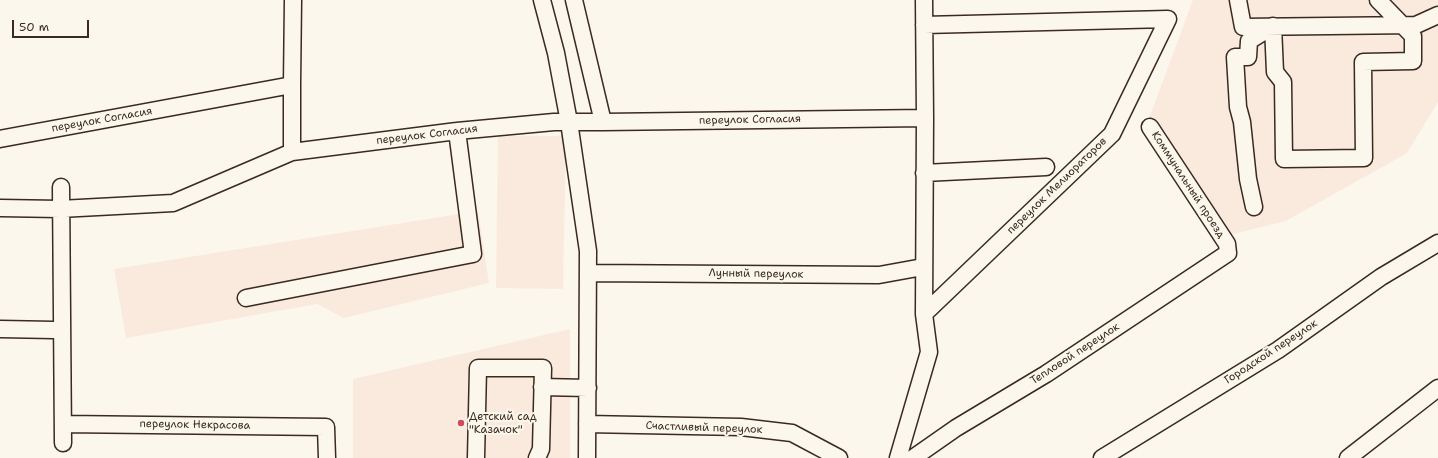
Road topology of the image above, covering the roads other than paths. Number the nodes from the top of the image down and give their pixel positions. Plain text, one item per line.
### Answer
1 (293, 0) edge
2 (542, 0) edge
3 (574, 0) edge
4 (924, 0) edge
5 (1238, 0) edge
6 (1378, 0) edge
7 (1438, 15) edge
8 (924, 25) junction
9 (1402, 25) junction
10 (1273, 26) junction
11 (292, 85) junction
12 (925, 118) junction
13 (569, 122) junction
14 (604, 122) junction
15 (1150, 127) dead end
16 (457, 131) junction
17 (0, 139) edge
18 (292, 152) junction
19 (1046, 167) dead end
20 (924, 173) junction
21 (61, 187) dead end
22 (1254, 207) dead end
23 (0, 208) edge
24 (60, 209) junction
25 (1438, 243) edge
26 (1227, 244) joint
27 (923, 267) junction
28 (588, 273) junction
29 (246, 298) dead end
30 (924, 314) junction
31 (62, 328) junction
32 (0, 329) edge
33 (542, 387) junction
34 (588, 388) junction
35 (1438, 388) edge
36 (63, 424) junction
37 (588, 424) junction
38 (63, 443) dead end
39 (327, 458) edge
40 (476, 458) edge
41 (537, 458) edge
42 (587, 458) edge
43 (839, 458) edge
44 (898, 458) edge
45 (913, 458) edge
46 (1102, 458) edge
47 (1348, 458) edge

1 - 11 street
2 - 13 street
3 - 14 street
4 - 8 street
5 - 10 street
6 - 9 street
7 - 9 street
8 - 12 street
8 - 30 street, переулок Мелиораторов
9 - 10 street
9 - 10 street
10 - 22 street
11 - 17 street, переулок Согласия
11 - 18 street
12 - 14 street, переулок Согласия
12 - 20 street
13 - 14 street, переулок Согласия
13 - 16 street, переулок Согласия
13 - 28 street
15 - 26 street, Коммунальный проезд
16 - 18 street, переулок Согласия
16 - 29 street
18 - 24 street, переулок Согласия
19 - 20 street
20 - 27 street
21 - 24 street
23 - 24 street, переулок Согласия
24 - 31 street
25 - 46 street, Городской переулок
26 - 45 street, Тепловой переулок
27 - 28 street, Лунный переулок
27 - 30 street
28 - 34 street
30 - 44 street
31 - 32 street
31 - 36 street
33 - 34 street
33 - 40 street
33 - 41 street
34 - 37 street
35 - 47 street
36 - 38 street
36 - 39 street, переулок Некрасова
37 - 42 street
37 - 43 street, Счастливый переулок

